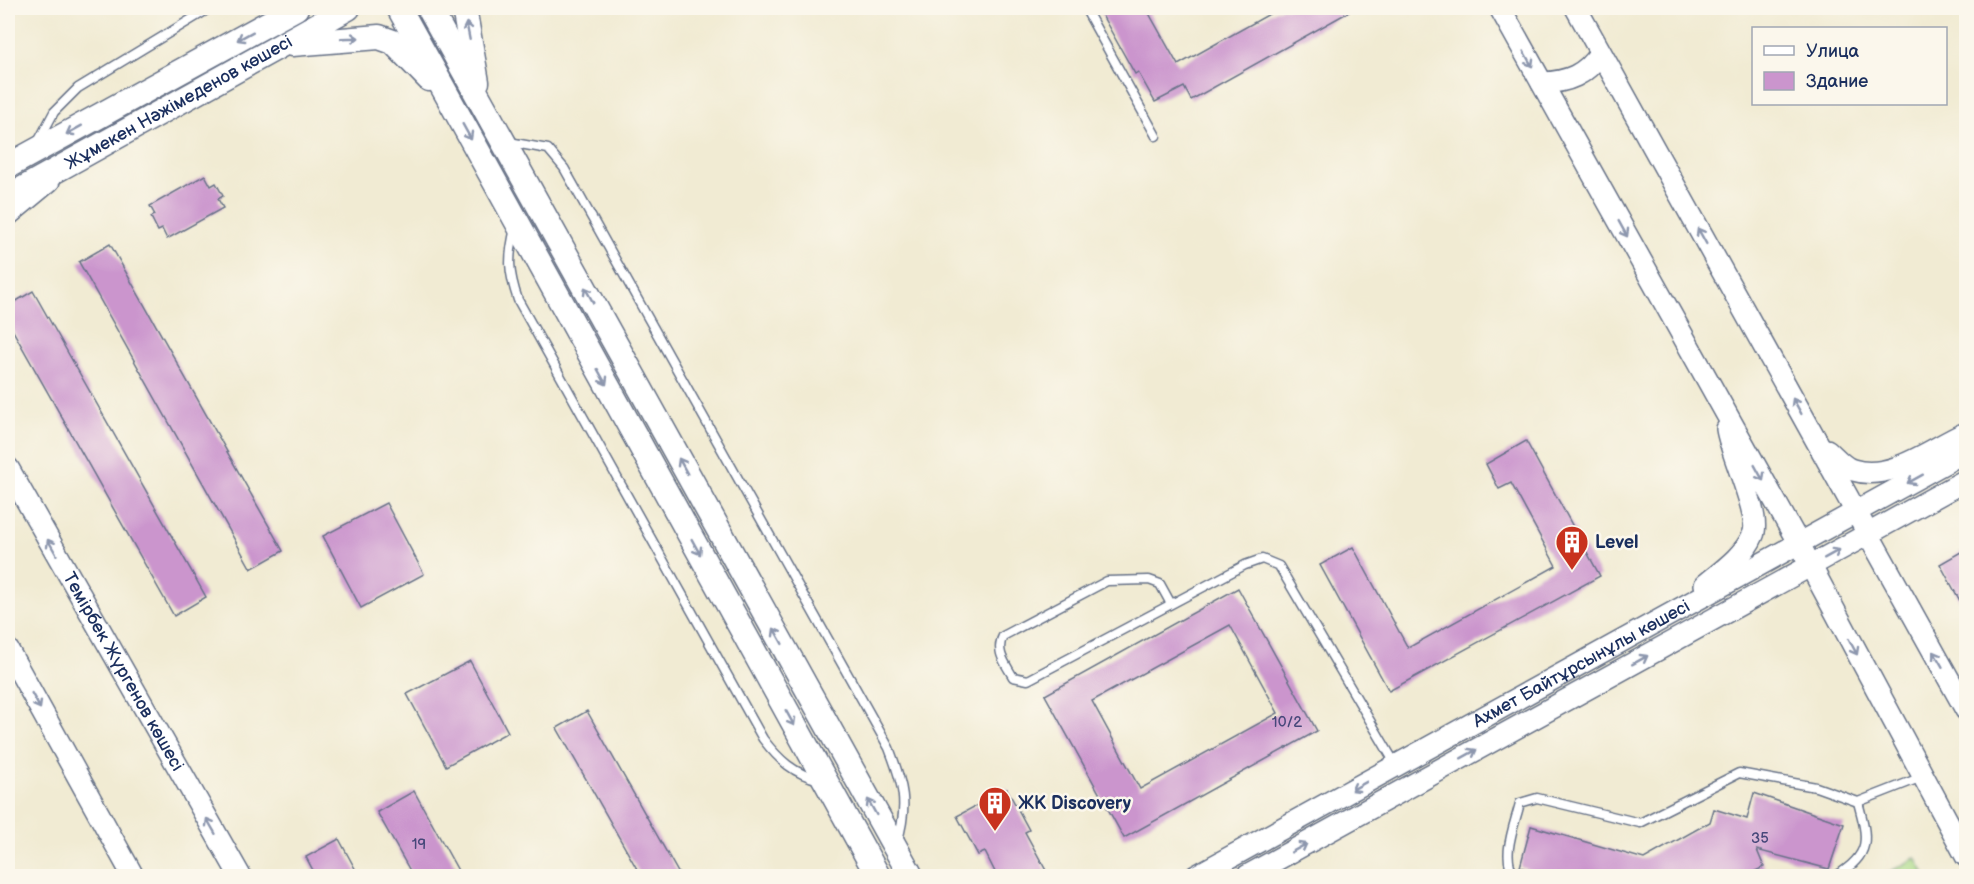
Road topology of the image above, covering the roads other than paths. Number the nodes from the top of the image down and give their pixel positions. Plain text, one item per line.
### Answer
1 (210, 8) edge
2 (296, 8) edge
3 (348, 8) edge
4 (399, 8) edge
5 (429, 8) edge
6 (464, 8) edge
7 (1085, 8) edge
8 (1500, 8) edge
9 (1576, 8) edge
10 (280, 45) junction
11 (1600, 53) junction
12 (1542, 83) junction
13 (445, 91) junction
14 (478, 96) junction
15 (1156, 136) dead end
16 (503, 141) junction
17 (32, 153) junction
18 (67, 164) junction
19 (8, 166) edge
20 (8, 197) edge
21 (8, 215) edge
22 (517, 222) junction
23 (1724, 410) junction
24 (1966, 433) edge
25 (1817, 442) junction
26 (1966, 451) edge
27 (8, 468) edge
28 (1966, 480) edge
29 (1856, 512) junction
30 (1868, 534) junction
31 (1799, 544) junction
32 (1810, 567) junction
33 (1171, 604) junction
34 (1668, 616) junction
35 (8, 650) edge
36 (1966, 710) edge
37 (1397, 766) junction
38 (1923, 776) junction
39 (825, 781) junction
40 (1858, 802) junction
41 (896, 849) junction
42 (864, 852) junction
43 (1966, 856) edge
44 (133, 876) edge
45 (240, 876) edge
46 (869, 876) edge
47 (878, 876) edge
48 (911, 876) edge
49 (1196, 876) edge
50 (1247, 876) edge
51 (1515, 876) edge
52 (1836, 876) edge

1 - 17 lane
2 -> 17 main road, Жұмекен Нәжімеденов көшесі
3 - 10 main road, Жұмекен Нәжімеденов көшесі
4 - 13 main road
5 - 14 main road
14 -> 6 main road
7 - 15 lane
8 -> 12 street
9 - 11 street
10 -> 13 main road
10 - 18 main road, Жұмекен Нәжімеденов көшесі
11 - 12 street
25 -> 11 street
12 -> 23 street
13 -> 22 main road
14 - 16 main road
41 -> 16 main road
16 - 41 lane
17 - 19 main road, Жұмекен Нәжімеденов көшесі
18 - 20 main road, Жұмекен Нәжімеденов көшесі
18 - 21 street
22 -> 39 main road
22 - 39 lane
23 -> 31 street
23 - 34 street
24 - 25 street
25 - 29 street
26 -> 29 street, Ахмет Байтұрсынұлы көшесі
45 -> 27 street, Темірбек Жүргенов көшесі
28 - 30 street, Ахмет Байтұрсынұлы көшесі
29 - 30 street
29 - 31 street, Ахмет Байтұрсынұлы көшесі
32 -> 30 street, Ахмет Байтұрсынұлы көшесі
36 -> 30 street
31 - 32 street
31 - 34 street, Ахмет Байтұрсынұлы көшесі
32 -> 38 street
50 -> 32 street, Ахмет Байтұрсынұлы көшесі
33 - 33 lane
33 - 37 lane
34 - 37 street, Ахмет Байтұрсынұлы көшесі
35 -> 44 street
37 -> 49 street, Ахмет Байтұрсынұлы көшесі
38 - 40 lane
38 - 43 street
39 - 42 main road
40 - 51 lane
40 - 52 lane
41 - 48 main road
42 - 46 main road
42 - 47 main road

